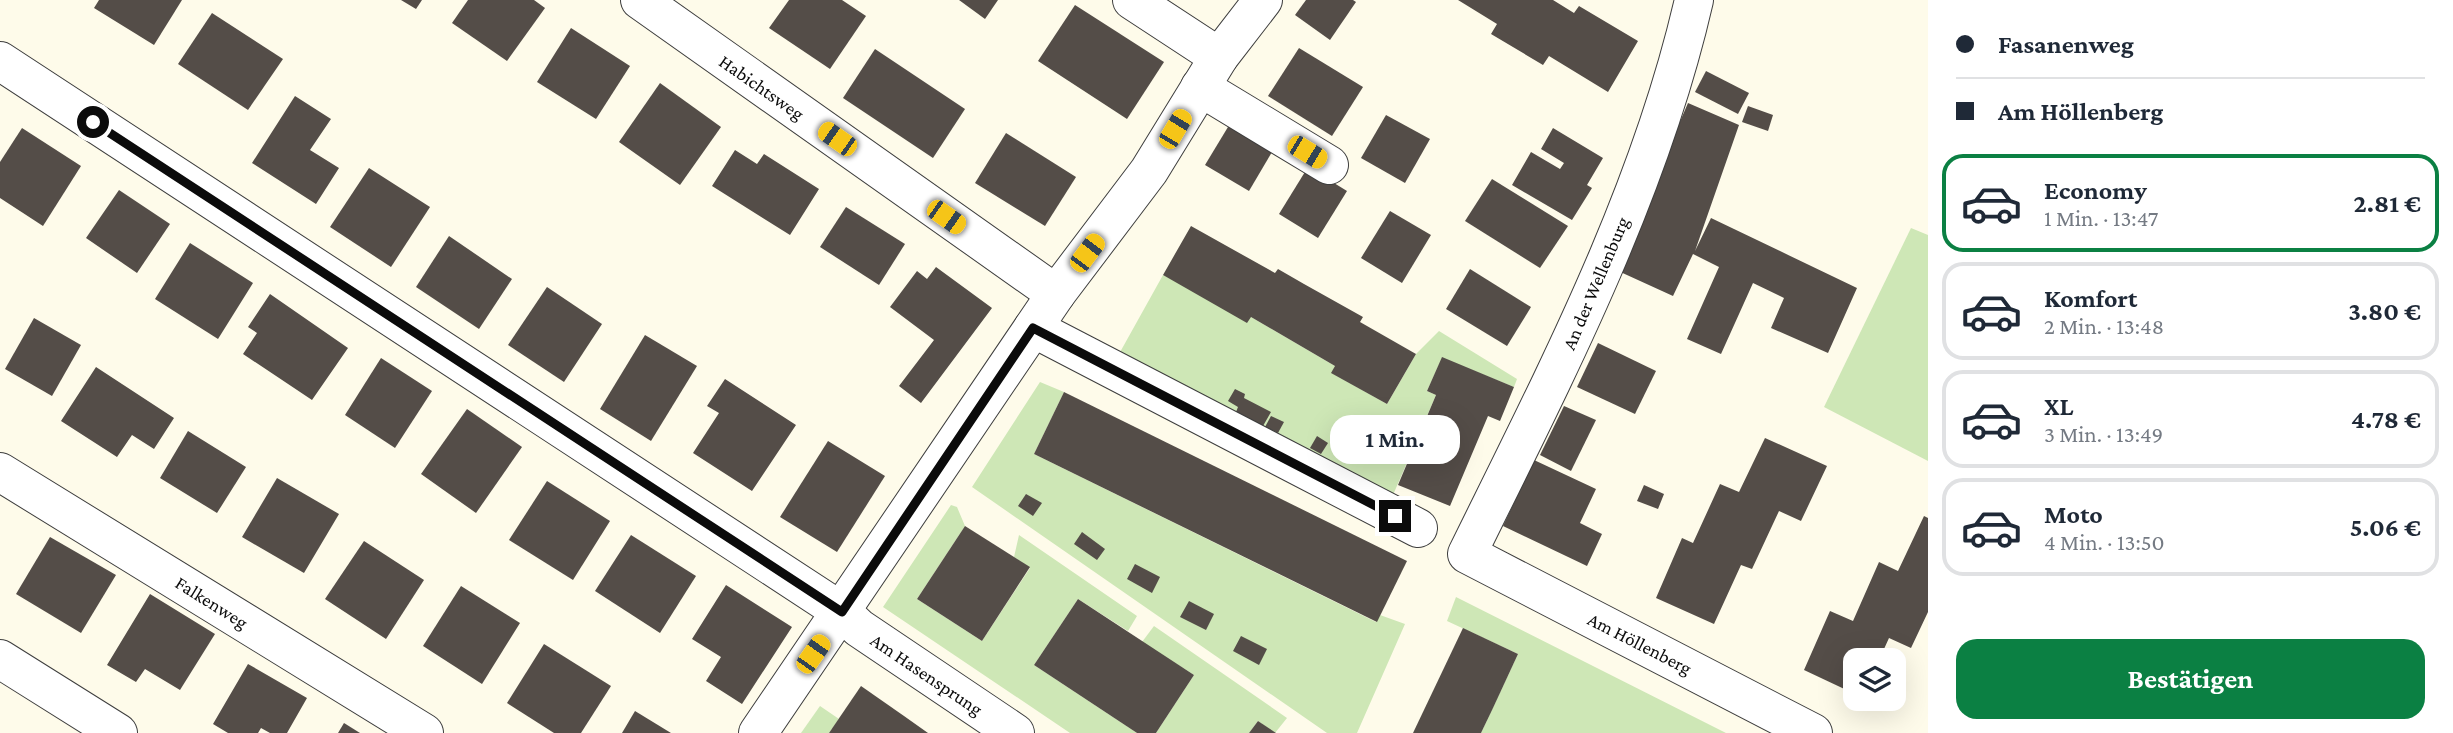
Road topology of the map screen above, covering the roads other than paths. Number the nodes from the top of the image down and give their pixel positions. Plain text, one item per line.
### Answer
1 (640, 0) edge
2 (1132, 0) edge
3 (1264, 0) edge
4 (1694, 0) edge
5 (0, 61) edge
6 (1209, 72) junction
7 (1329, 165) dead end
8 (1056, 294) junction
9 (1033, 328) junction
10 (0, 472) edge
11 (1418, 528) dead end
12 (1467, 554) joint
13 (842, 612) junction
14 (0, 659) edge
15 (118, 733) edge
16 (424, 733) edge
17 (758, 733) edge
18 (1015, 733) edge
19 (1813, 733) edge

1 - 8 street, Habichtsweg
2 - 6 street
3 - 6 street
4 - 12 street, An der Wellenburg
5 - 13 street, Am Hasensprung
6 - 7 street
6 - 8 street
8 - 9 street
9 - 11 street
9 - 13 street
10 - 16 street, Falkenweg
12 - 19 street, Am Höllenberg
13 - 17 street
13 - 18 street, Am Hasensprung
14 - 15 street

